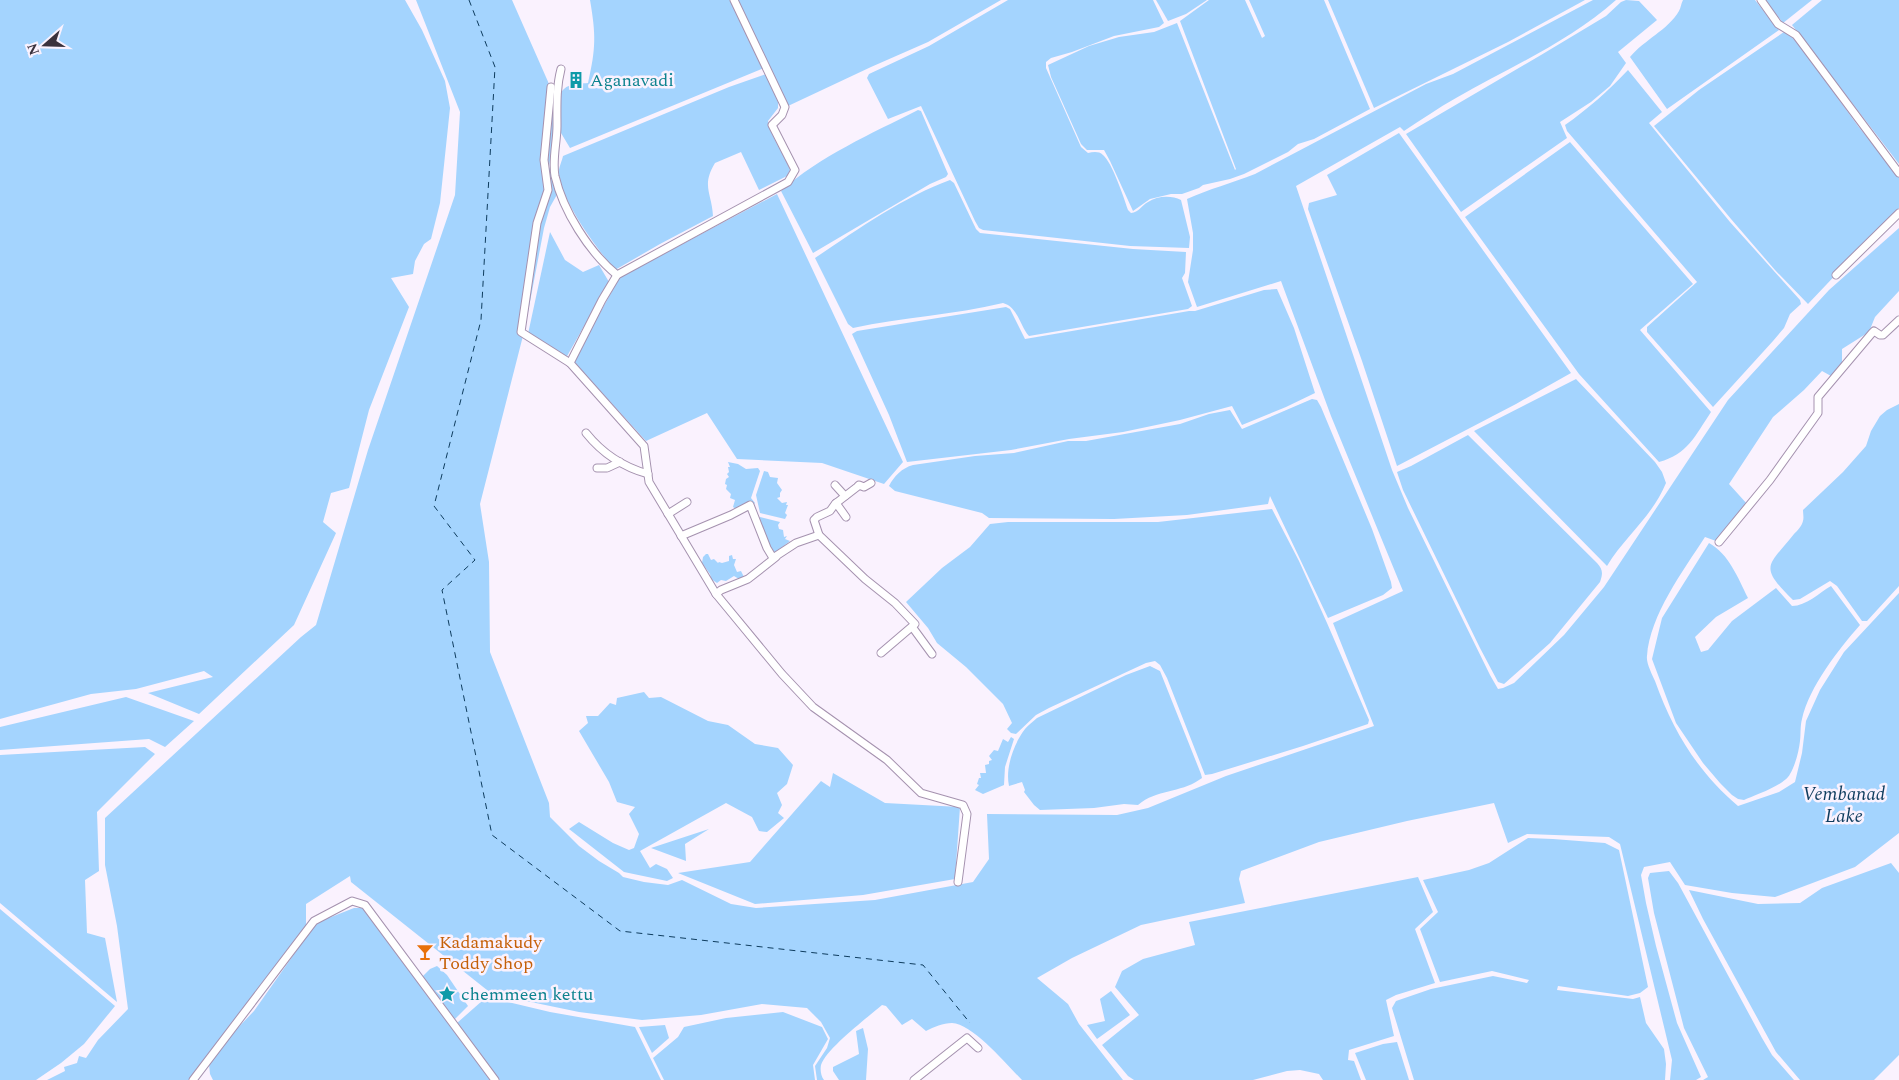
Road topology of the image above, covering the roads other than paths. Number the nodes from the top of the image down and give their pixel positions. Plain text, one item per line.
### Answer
1 (734, 0) edge
2 (1761, 0) edge
3 (561, 69) dead end
4 (551, 87) dead end
5 (1899, 173) edge
6 (1899, 213) edge
7 (1836, 275) dead end
8 (617, 276) junction
9 (1899, 320) edge
10 (570, 363) junction
11 (586, 433) dead end
12 (620, 462) junction
13 (597, 468) dead end
14 (648, 474) junction
15 (871, 483) dead end
16 (835, 484) dead end
17 (845, 496) junction
18 (687, 502) dead end
19 (836, 503) junction
20 (668, 514) junction
21 (846, 517) dead end
22 (820, 535) junction
23 (681, 536) junction
24 (1718, 542) dead end
25 (776, 557) junction
26 (716, 594) junction
27 (913, 628) junction
28 (881, 653) dead end
29 (932, 654) dead end
30 (958, 882) dead end
31 (978, 1048) dead end
32 (193, 1080) edge
33 (495, 1080) edge
34 (914, 1080) edge

1 - 8 street
2 - 5 street
3 - 8 street
4 - 10 street
6 - 7 street
8 - 10 street
9 - 24 street
10 - 14 street
11 - 12 street
12 - 13 street
12 - 14 street
14 - 20 street
15 - 17 street
16 - 17 street
17 - 19 street
18 - 20 street
19 - 21 street
19 - 22 street
20 - 23 street
22 - 25 street
22 - 27 street
23 - 25 street
23 - 26 street
25 - 26 street
26 - 30 street
27 - 28 street
27 - 29 street
31 - 34 street
32 - 33 street

